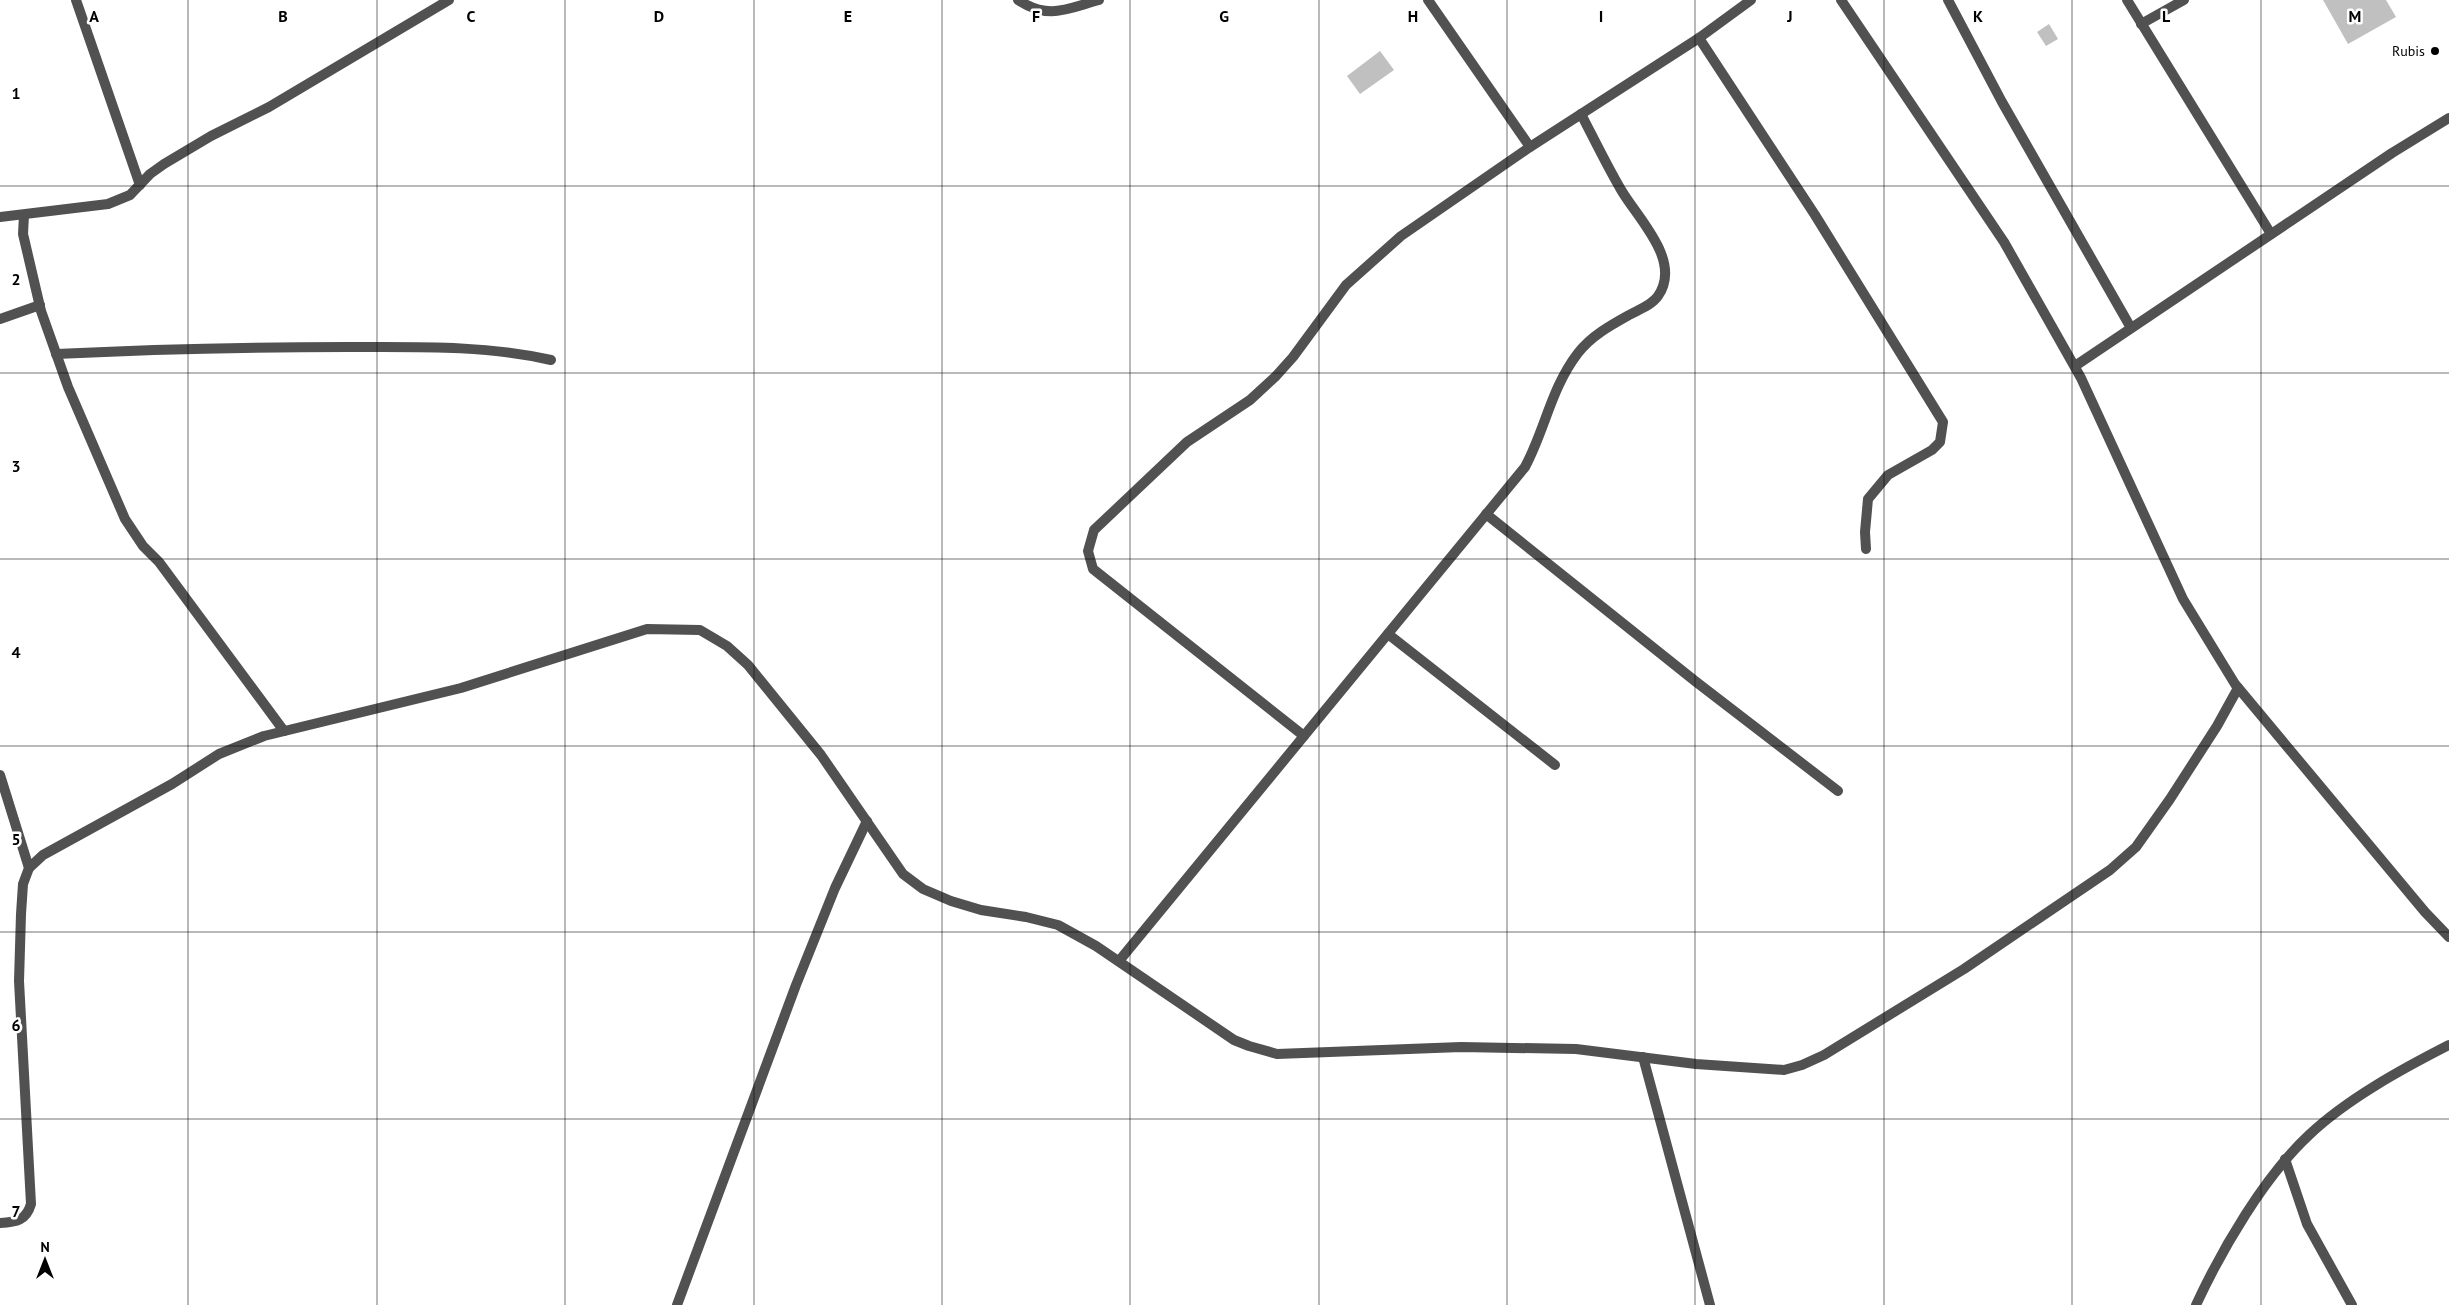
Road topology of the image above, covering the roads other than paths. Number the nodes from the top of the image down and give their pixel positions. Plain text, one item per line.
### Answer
1 (76, 0) edge
2 (449, 0) edge
3 (1018, 0) edge
4 (1099, 0) edge
5 (1428, 0) edge
6 (1751, 0) edge
7 (1841, 0) edge
8 (1948, 0) edge
9 (2126, 0) edge
10 (2184, 0) edge
11 (2141, 24) junction
12 (1699, 38) junction
13 (1582, 114) junction
14 (2449, 118) edge
15 (1530, 147) junction
16 (140, 185) junction
17 (24, 216) junction
18 (0, 217) edge
19 (2271, 234) junction
20 (40, 305) junction
21 (0, 319) edge
22 (2130, 328) junction
23 (56, 354) junction
24 (551, 360) dead end
25 (2075, 366) junction
26 (1486, 514) junction
27 (1866, 549) dead end
28 (1388, 634) junction
29 (2238, 688) junction
30 (284, 731) junction
31 (1304, 736) junction
32 (1555, 765) dead end
33 (0, 775) edge
34 (1838, 791) dead end
35 (867, 821) junction
36 (29, 868) junction
37 (2449, 937) edge
38 (1119, 961) junction
39 (2449, 1046) edge
40 (1643, 1057) junction
41 (2285, 1160) junction
42 (0, 1223) edge
43 (676, 1305) edge
44 (1710, 1305) edge
45 (2196, 1305) edge
46 (2352, 1305) edge

1 - 16 street
2 - 16 street
3 - 4 street
5 - 15 street
6 - 12 street
7 - 25 street
8 - 22 street
9 - 11 street
10 - 11 street
11 - 19 street
12 - 13 street
12 - 27 street
13 - 15 street
13 - 26 street
14 - 19 street
15 - 31 street
16 - 17 street
17 - 18 street
17 - 20 street
19 - 22 street
20 - 21 street
20 - 23 street
22 - 25 street
23 - 24 street
23 - 30 street
25 - 29 street
26 - 28 street
26 - 34 street
28 - 31 street
28 - 32 street
29 - 37 street
29 - 40 street
30 - 35 street
30 - 36 street
31 - 38 street
33 - 36 street
35 - 38 street
35 - 43 street
36 - 42 street
38 - 40 street
39 - 41 street
40 - 44 street
41 - 45 street
41 - 46 street

